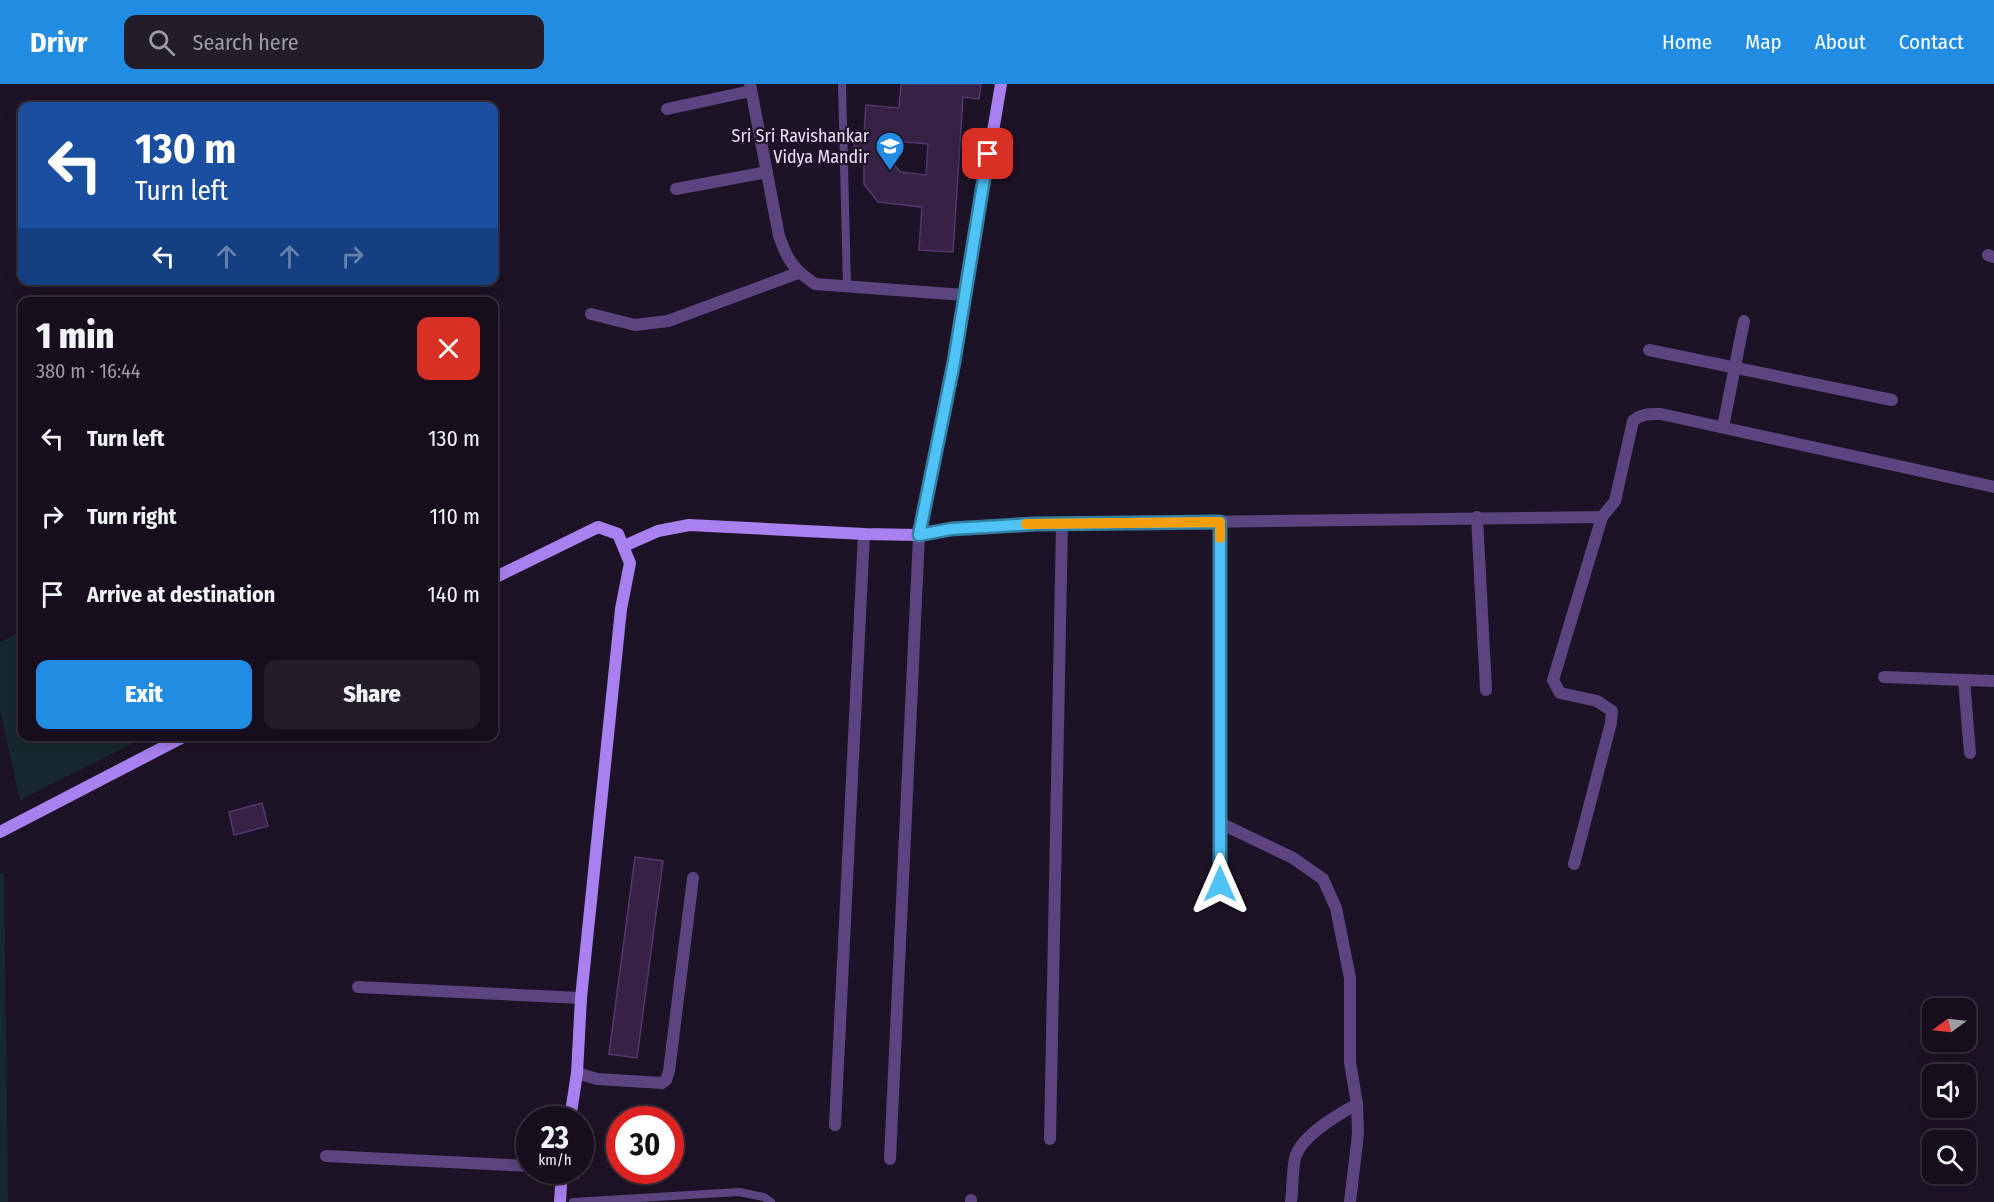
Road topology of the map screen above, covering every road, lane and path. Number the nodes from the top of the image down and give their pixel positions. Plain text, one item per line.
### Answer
1 (842, 84) edge
2 (1001, 84) edge
3 (750, 87) edge
4 (667, 109) dead end
5 (767, 172) junction
6 (676, 189) dead end
7 (798, 273) junction
8 (847, 286) junction
9 (964, 295) junction
10 (591, 314) dead end
11 (1744, 321) dead end
12 (1649, 350) dead end
13 (1734, 368) junction
14 (1892, 400) dead end
15 (1723, 427) junction
16 (1994, 487) edge
17 (1477, 517) junction
18 (1602, 517) junction
19 (1220, 522) junction
20 (1062, 523) junction
21 (864, 534) junction
22 (919, 535) junction
23 (624, 546) junction
24 (498, 576) edge
25 (1884, 677) dead end
26 (1964, 680) junction
27 (1994, 681) edge
28 (1486, 690) dead end
29 (175, 741) edge
30 (1970, 753) dead end
31 (1220, 823) junction
32 (0, 832) edge
33 (1574, 864) dead end
34 (693, 878) dead end
35 (1220, 884) dead end
36 (358, 987) dead end
37 (581, 998) junction
38 (576, 1073) junction
39 (1357, 1104) junction
40 (572, 1106) edge
41 (835, 1125) dead end
42 (1050, 1139) dead end
43 (326, 1156) dead end
44 (890, 1159) dead end
45 (516, 1165) edge
46 (561, 1184) edge
47 (560, 1202) edge
48 (573, 1202) edge
49 (771, 1202) edge
50 (1292, 1202) edge
51 (1350, 1202) edge

1 - 8 lane
2 - 9 street
3 - 4 street
3 - 5 street
5 - 6 street
5 - 7 street
7 - 8 street
7 - 10 street
8 - 9 street
9 - 22 street
11 - 13 street
12 - 13 street
13 - 14 street
13 - 15 street
15 - 16 street
15 - 18 street
17 - 18 street
17 - 19 street
17 - 28 street
18 - 33 street
19 - 20 street
19 - 31 street
20 - 22 street
20 - 42 street
21 - 22 street
21 - 23 street
21 - 41 street
22 - 44 street
23 - 24 street
23 - 37 street
25 - 26 street
26 - 27 street
26 - 30 street
29 - 32 street
31 - 35 street
31 - 39 street
34 - 38 street
36 - 37 street
37 - 38 street
38 - 40 street
39 - 50 street
39 - 51 street
43 - 45 street
46 - 47 street
48 - 49 lane

